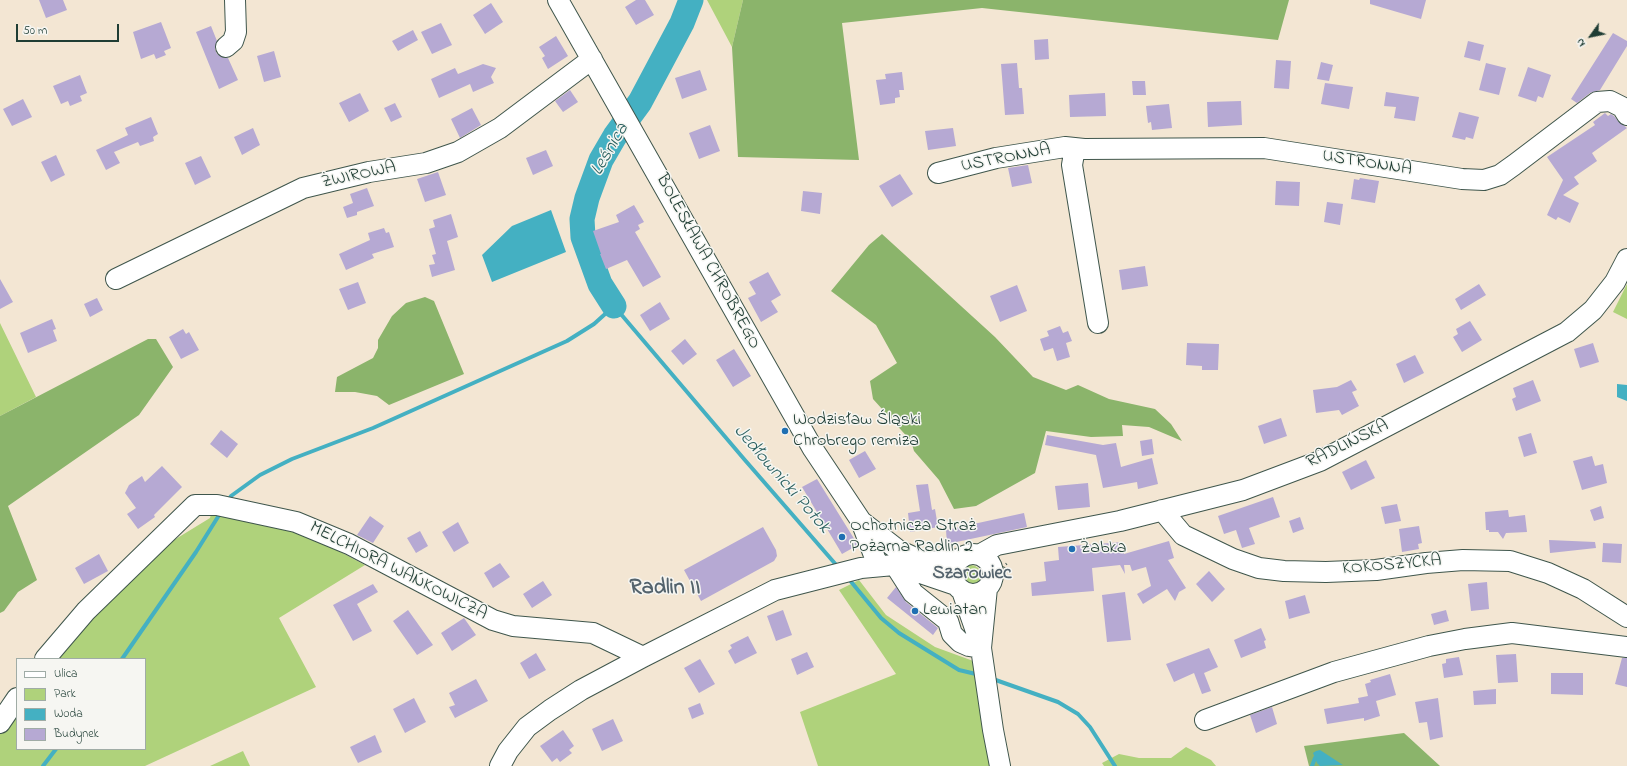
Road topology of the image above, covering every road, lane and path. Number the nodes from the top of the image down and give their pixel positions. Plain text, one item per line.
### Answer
1 (236, 0) edge
2 (558, 0) edge
3 (226, 46) dead end
4 (592, 59) junction
5 (1627, 116) edge
6 (1076, 148) junction
7 (938, 173) dead end
8 (1627, 259) edge
9 (116, 278) dead end
10 (1098, 323) dead end
11 (1162, 510) junction
12 (860, 521) junction
13 (1021, 542) junction
14 (969, 557) junction
15 (924, 562) junction
16 (878, 566) junction
17 (990, 580) junction
18 (959, 588) junction
19 (1627, 617) edge
20 (1627, 647) edge
21 (981, 655) junction
22 (644, 657) junction
23 (46, 658) edge
24 (16, 699) edge
25 (1205, 720) dead end
26 (0, 723) edge
27 (500, 766) edge
28 (1000, 766) edge

1 - 3 street
2 - 4 street, BOLESŁAWA CHROBREGO
4 - 9 street, ŻWIROWA
4 - 12 street, BOLESŁAWA CHROBREGO
5 - 6 street, USTRONNA
6 - 7 street, USTRONNA
6 - 10 street, USTRONNA
8 - 11 street, RADLIŃSKA
11 - 13 street, RADLIŃSKA
11 - 19 street, KOKOSZYCKA
12 - 15 street, BOLESŁAWA CHROBREGO
12 - 16 street, BOLESŁAWA CHROBREGO
13 - 14 street, RADLIŃSKA
13 - 17 street
14 - 15 street
14 - 17 street
14 - 18 street
15 - 16 street
16 - 18 street
16 - 21 street, BOLESŁAWA CHROBREGO
16 - 22 street
17 - 18 street
17 - 21 street
18 - 21 street
20 - 25 street
21 - 28 street
22 - 23 street, MELCHIORA WAŃKOWICZA
22 - 27 street
24 - 26 street

